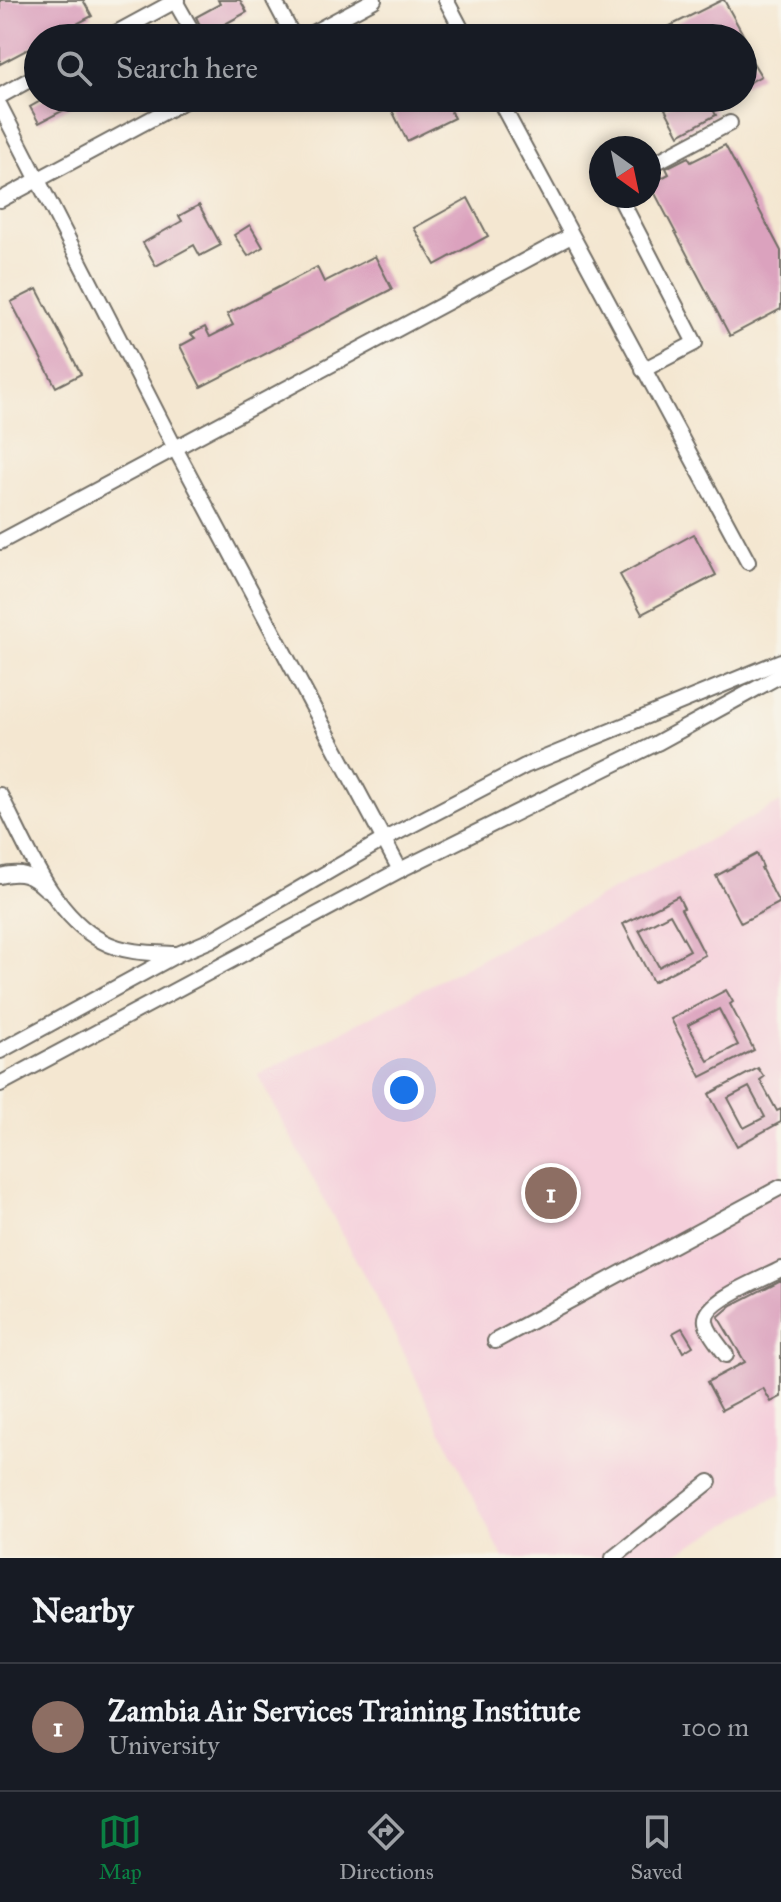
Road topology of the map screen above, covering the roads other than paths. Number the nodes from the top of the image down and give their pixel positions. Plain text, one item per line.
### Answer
1 (176, 0) edge
2 (274, 0) edge
3 (374, 0) edge
4 (446, 0) edge
5 (132, 24) edge
6 (189, 24) edge
7 (287, 24) edge
8 (329, 24) edge
9 (459, 24) edge
10 (24, 83) edge
11 (0, 96) edge
12 (0, 106) edge
13 (164, 112) edge
14 (505, 112) edge
15 (730, 123) dead end
16 (661, 160) edge
17 (39, 179) junction
18 (0, 200) edge
19 (625, 208) edge
20 (571, 236) junction
21 (643, 370) junction
22 (175, 448) junction
23 (0, 542) edge
24 (748, 562) dead end
25 (781, 661) edge
26 (781, 675) edge
27 (0, 795) edge
28 (0, 827) edge
29 (17, 828) junction
30 (383, 840) junction
31 (400, 870) junction
32 (0, 876) edge
33 (53, 895) junction
34 (178, 954) junction
35 (0, 1051) edge
36 (0, 1084) edge
37 (781, 1187) edge
38 (781, 1269) edge
39 (495, 1341) dead end
40 (726, 1355) dead end
41 (709, 1482) dead end
42 (613, 1558) edge

1 - 5 lane
1 - 6 lane
2 - 7 lane
3 - 8 lane
4 - 9 lane
10 - 11 lane
12 - 17 lane
13 - 17 lane
14 - 20 lane
15 - 16 lane
17 - 18 lane
17 - 22 lane
19 - 21 lane
20 - 21 lane
20 - 22 lane
21 - 24 lane
22 - 23 lane
22 - 30 lane
25 - 30 lane
26 - 31 lane
27 - 29 lane
28 - 29 lane
29 - 33 lane
30 - 31 lane
30 - 34 lane
31 - 36 lane
32 - 33 lane
33 - 34 lane
34 - 35 lane
37 - 39 lane
38 - 40 lane
41 - 42 lane

